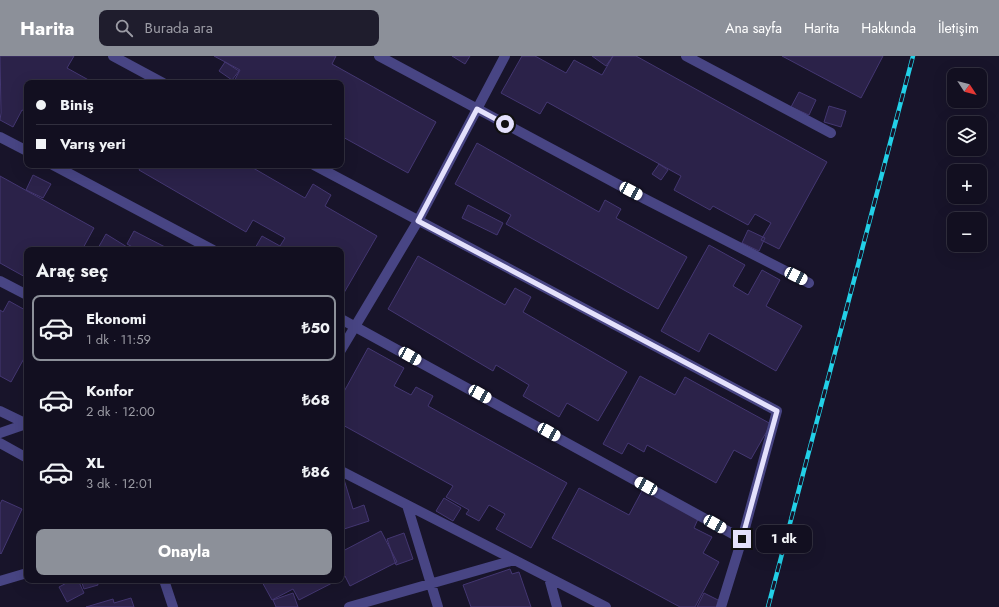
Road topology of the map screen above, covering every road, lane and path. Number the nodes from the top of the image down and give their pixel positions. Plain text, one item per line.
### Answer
1 (113, 56) edge
2 (379, 56) edge
3 (505, 56) edge
4 (686, 56) edge
5 (157, 80) edge
6 (477, 109) junction
7 (831, 133) dead end
8 (0, 137) edge
9 (24, 149) edge
10 (59, 168) edge
11 (320, 168) edge
12 (418, 221) junction
13 (207, 247) edge
14 (0, 281) edge
15 (809, 283) dead end
16 (24, 293) edge
17 (344, 320) edge
18 (355, 326) junction
19 (344, 345) edge
20 (0, 411) edge
21 (24, 423) edge
22 (24, 425) edge
23 (0, 433) edge
24 (0, 443) edge
25 (24, 456) edge
26 (344, 473) edge
27 (407, 505) junction
28 (742, 539) junction
29 (514, 560) junction
30 (24, 574) edge
31 (548, 578) junction
32 (0, 581) edge
33 (165, 583) edge
34 (430, 583) junction
35 (172, 607) edge
36 (350, 607) edge
37 (438, 607) edge
38 (557, 607) edge
39 (606, 607) edge
40 (721, 607) edge

1 - 5 street
2 - 6 street
3 - 6 street
4 - 7 street
6 - 12 street
6 - 15 street
8 - 9 street
10 - 13 street
11 - 12 street
12 - 18 street
12 - 28 street
14 - 16 street
17 - 18 street
18 - 19 street
18 - 28 street
20 - 21 street
22 - 23 street
24 - 25 street
26 - 27 street
27 - 29 street
27 - 34 street
28 - 40 street
29 - 31 street
29 - 34 street
30 - 32 street
31 - 38 street
31 - 39 street
33 - 35 street
34 - 36 street
34 - 37 street

